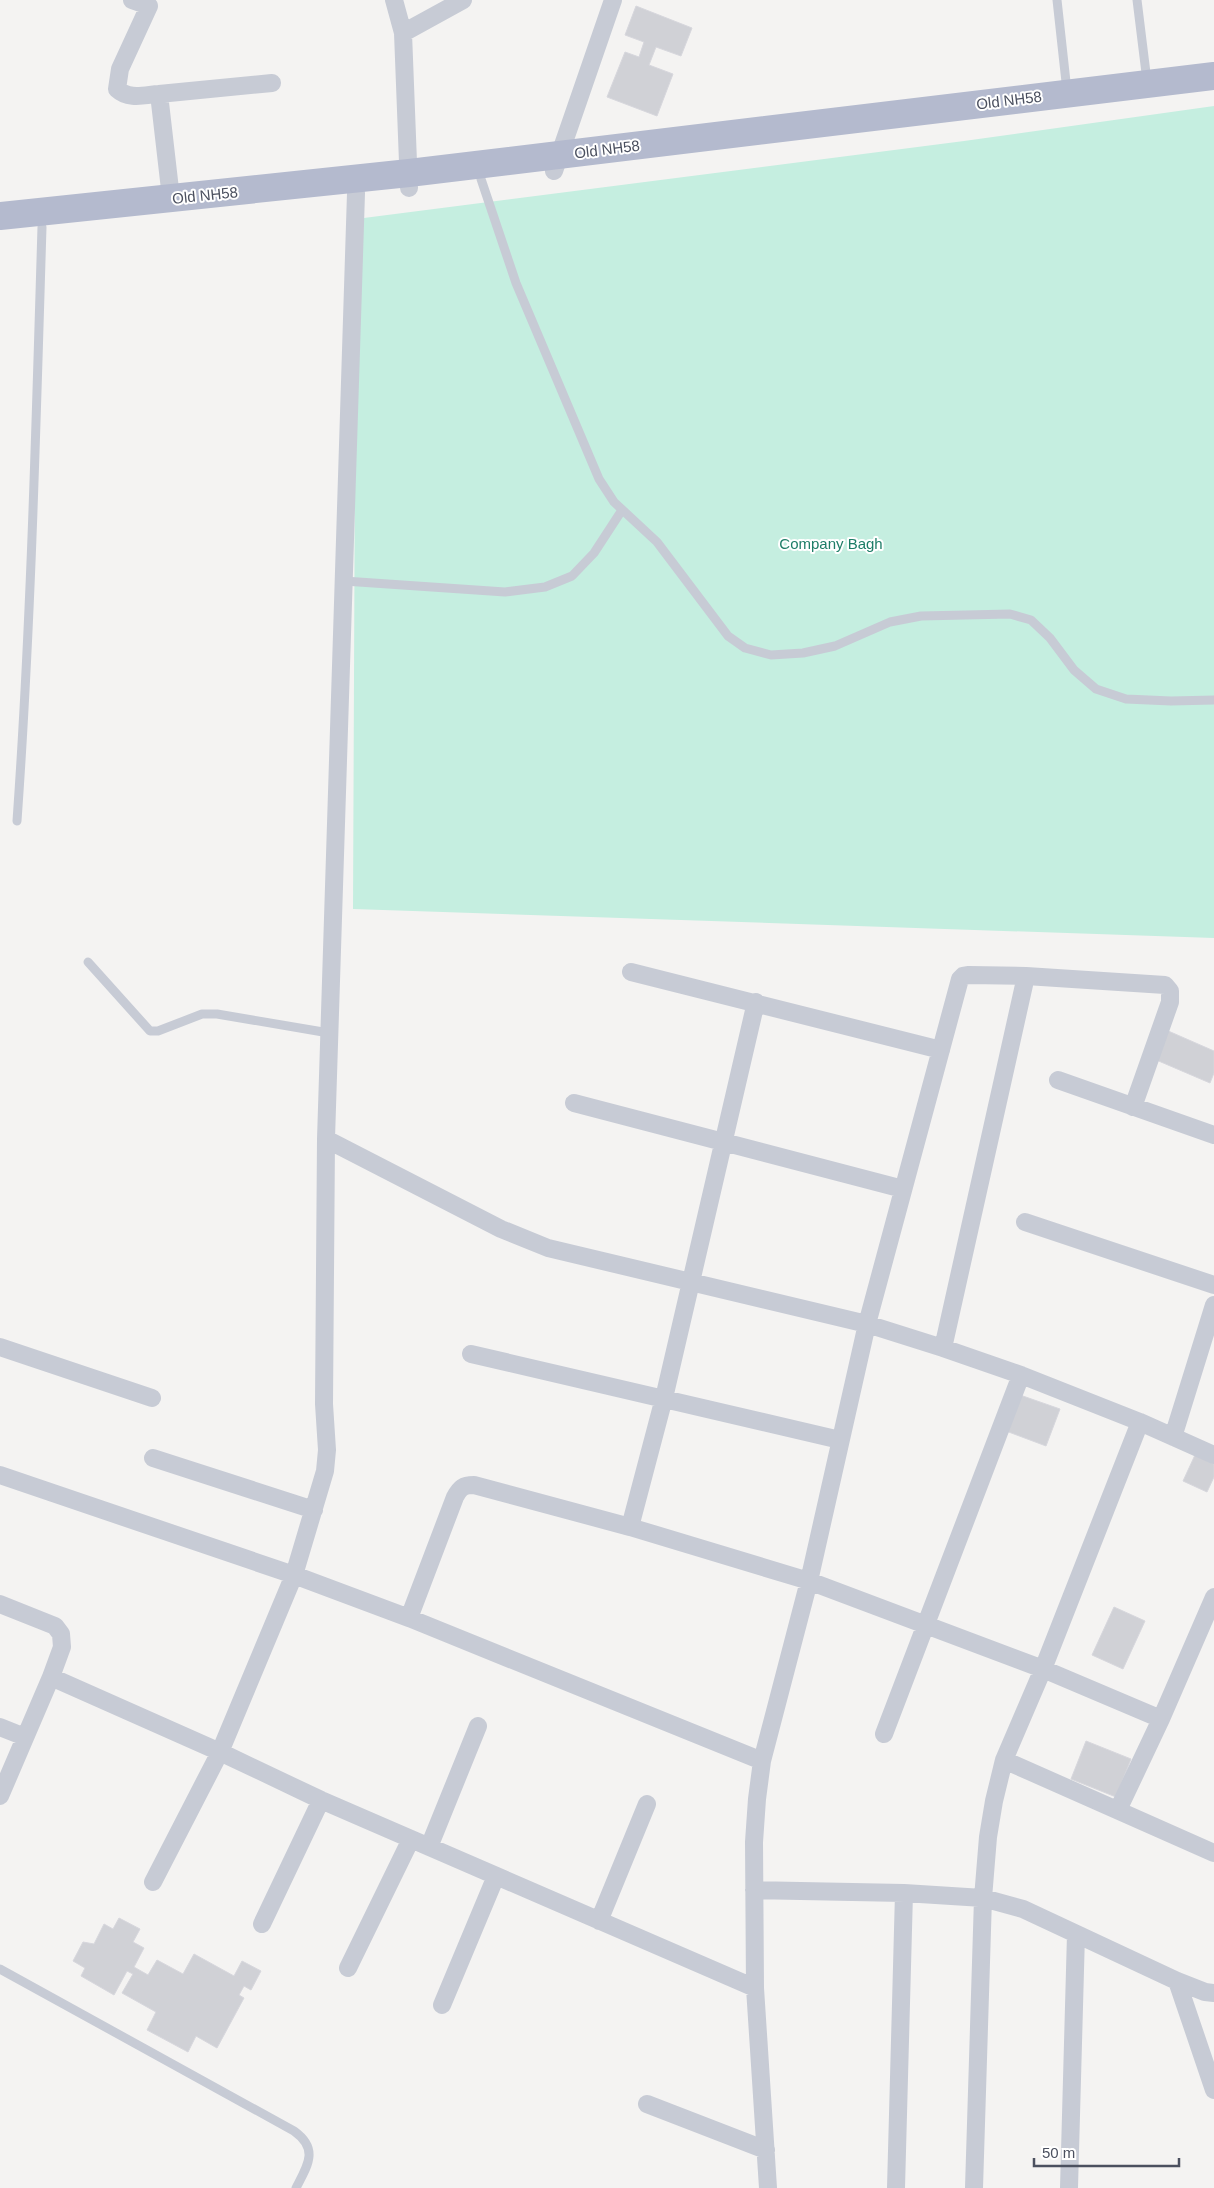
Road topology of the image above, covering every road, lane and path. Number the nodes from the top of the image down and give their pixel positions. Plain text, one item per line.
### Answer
1 (394, 0) edge
2 (463, 0) edge
3 (613, 0) edge
4 (1057, 0) edge
5 (1136, 0) edge
6 (144, 2) edge
7 (403, 32) junction
8 (1214, 76) edge
9 (272, 83) dead end
10 (1148, 84) junction
11 (1214, 93) edge
12 (159, 94) junction
13 (1067, 94) junction
14 (556, 162) junction
15 (481, 179) junction
16 (409, 180) junction
17 (356, 193) junction
18 (186, 202) junction
19 (0, 216) edge
20 (42, 227) junction
21 (0, 231) edge
22 (622, 510) junction
23 (344, 581) junction
24 (1214, 700) edge
25 (17, 821) dead end
26 (88, 962) dead end
27 (631, 972) dead end
28 (1026, 976) junction
29 (756, 1002) junction
30 (329, 1033) junction
31 (941, 1050) junction
32 (1058, 1080) dead end
33 (574, 1103) dead end
34 (1133, 1107) junction
35 (1214, 1135) edge
36 (326, 1139) junction
37 (723, 1142) junction
38 (904, 1189) junction
39 (1025, 1222) dead end
40 (691, 1282) junction
41 (1214, 1285) edge
42 (1214, 1306) edge
43 (867, 1324) junction
44 (0, 1347) edge
45 (943, 1348) junction
46 (471, 1354) dead end
47 (1021, 1375) junction
48 (152, 1398) dead end
49 (664, 1398) junction
50 (1140, 1422) junction
51 (1173, 1436) junction
52 (840, 1440) junction
53 (1214, 1455) edge
54 (154, 1458) dead end
55 (0, 1475) edge
56 (314, 1510) junction
57 (630, 1527) junction
58 (294, 1575) junction
59 (809, 1581) junction
60 (1214, 1597) edge
61 (0, 1604) edge
62 (410, 1618) junction
63 (926, 1625) junction
64 (1043, 1669) junction
65 (51, 1678) junction
66 (1161, 1719) junction
67 (478, 1726) dead end
68 (0, 1727) edge
69 (884, 1734) dead end
70 (25, 1737) junction
71 (220, 1752) junction
72 (1004, 1760) junction
73 (762, 1761) junction
74 (0, 1796) edge
75 (321, 1800) junction
76 (647, 1804) dead end
77 (1118, 1810) junction
78 (411, 1839) junction
79 (429, 1847) junction
80 (1214, 1853) edge
81 (496, 1876) junction
82 (153, 1882) dead end
83 (754, 1890) junction
84 (904, 1893) junction
85 (983, 1898) junction
86 (599, 1921) junction
87 (262, 1924) dead end
88 (1076, 1934) junction
89 (348, 1968) dead end
90 (0, 1969) edge
91 (1177, 1980) junction
92 (755, 1988) junction
93 (1214, 1993) edge
94 (442, 2005) dead end
95 (1214, 2090) edge
96 (647, 2104) dead end
97 (766, 2150) junction
98 (296, 2188) edge
99 (768, 2188) edge
100 (896, 2188) edge
101 (974, 2188) edge
102 (1068, 2188) edge

1 - 7 street
2 - 7 street
3 - 14 street
4 - 13 lane
5 - 10 lane
6 - 12 street
7 - 16 street
8 - 10 main road, Old NH58
9 - 12 street
10 - 13 main road, Old NH58
11 - 14 main road, Old NH58
12 - 18 street
13 - 14 main road, Old NH58
14 - 15 main road, Old NH58
14 - 16 main road, Old NH58
15 - 16 main road, Old NH58
15 - 22 lane
16 - 17 main road, Old NH58
16 - 18 main road, Old NH58
17 - 18 main road, Old NH58
17 - 23 street
18 - 19 main road, Old NH58
18 - 20 main road, Old NH58
20 - 21 main road, Old NH58
20 - 25 lane
22 - 23 lane
22 - 24 lane
23 - 30 street
26 - 30 lane
27 - 29 street
28 - 31 street
28 - 34 street
28 - 45 street
29 - 31 street
29 - 37 street
30 - 36 street
31 - 38 street
32 - 34 street
33 - 37 street
34 - 35 street
36 - 40 street
36 - 56 street
37 - 38 street
37 - 40 street
38 - 43 street
39 - 41 street
40 - 43 street
40 - 49 street
42 - 51 street
43 - 45 street
43 - 52 street
44 - 48 street
45 - 47 street
46 - 49 street
47 - 50 street
47 - 63 street
49 - 52 street
49 - 57 street
50 - 51 street
50 - 64 street
51 - 53 street
52 - 59 street
54 - 56 street
55 - 58 street
56 - 58 street
57 - 59 street
57 - 62 street
58 - 62 street
58 - 71 street
59 - 63 street
59 - 73 street
60 - 66 street
61 - 65 street
62 - 73 street
63 - 64 street
63 - 69 street
64 - 66 street
64 - 72 street
65 - 70 street
65 - 71 street
66 - 77 street
67 - 79 street
68 - 70 street
70 - 74 street
71 - 75 street
71 - 82 street
72 - 77 street
72 - 85 street
73 - 83 street
75 - 78 street
75 - 87 street
76 - 86 street
77 - 80 street
78 - 79 street
78 - 89 street
79 - 81 street
81 - 86 street
81 - 94 street
83 - 84 street
83 - 92 street
84 - 85 street
84 - 100 street
85 - 88 street
85 - 101 street
86 - 92 street
88 - 91 street
88 - 102 street
90 - 98 lane
91 - 93 street
91 - 95 street
92 - 97 street
96 - 97 street
97 - 99 street

